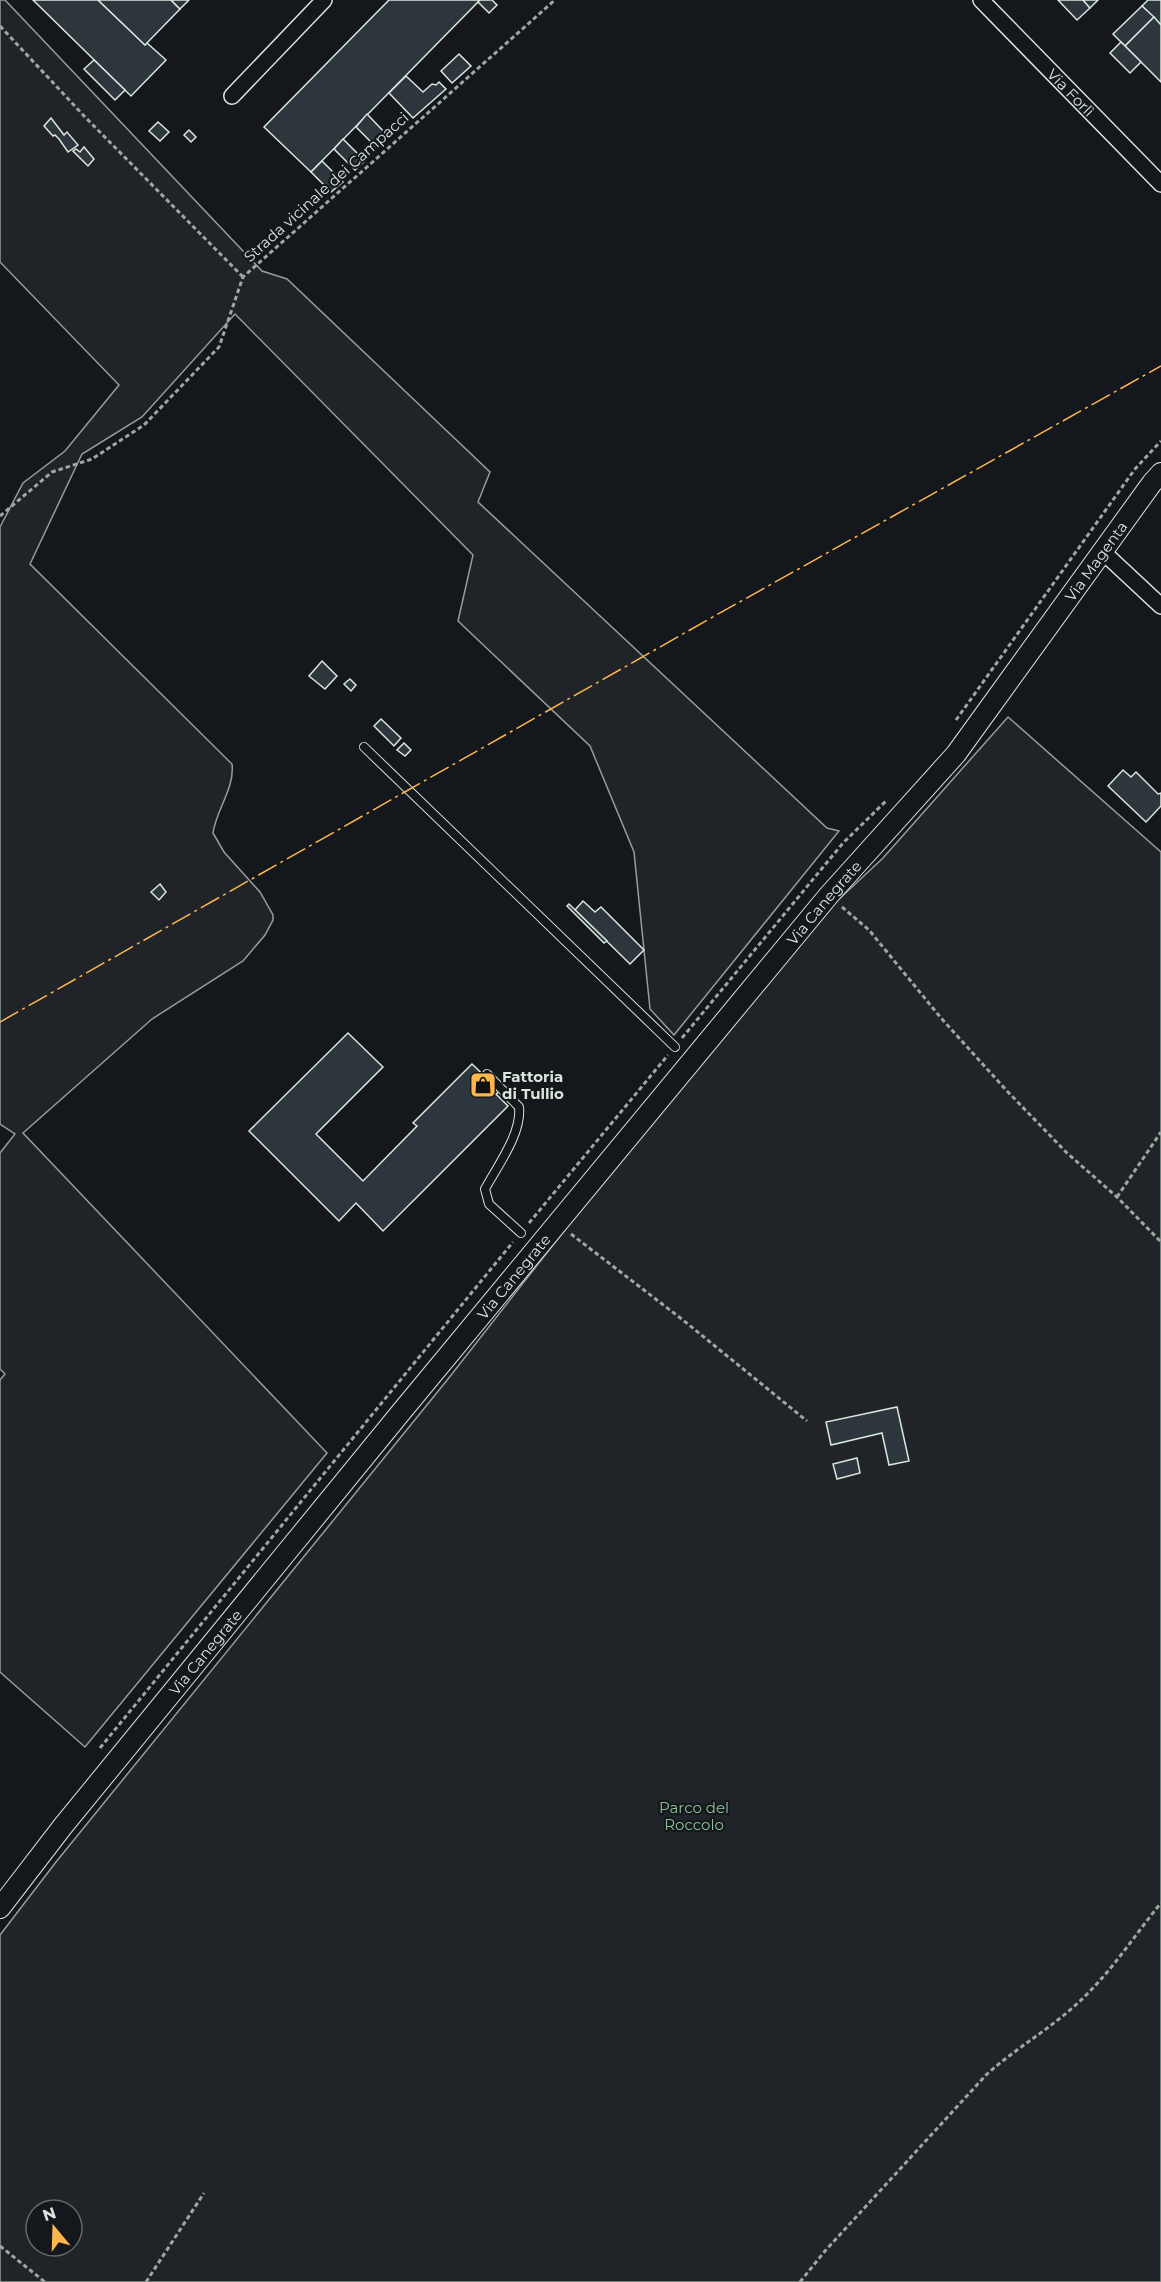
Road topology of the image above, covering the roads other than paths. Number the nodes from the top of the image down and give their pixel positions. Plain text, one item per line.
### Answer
1 (324, 0) edge
2 (981, 0) edge
3 (232, 96) dead end
4 (1161, 184) edge
5 (1161, 473) edge
6 (1102, 551) junction
7 (1161, 606) edge
8 (1032, 649) joint
9 (364, 747) dead end
10 (675, 1047) road end
11 (487, 1074) dead end
12 (521, 1233) road end
13 (0, 1908) edge

1 - 3 street
2 - 4 street, Via Forlì
5 - 6 street, Via Magenta
6 - 7 street
6 - 8 street, Via Magenta
8 - 13 street, Via Canegrate
9 - 10 lane
11 - 12 lane

